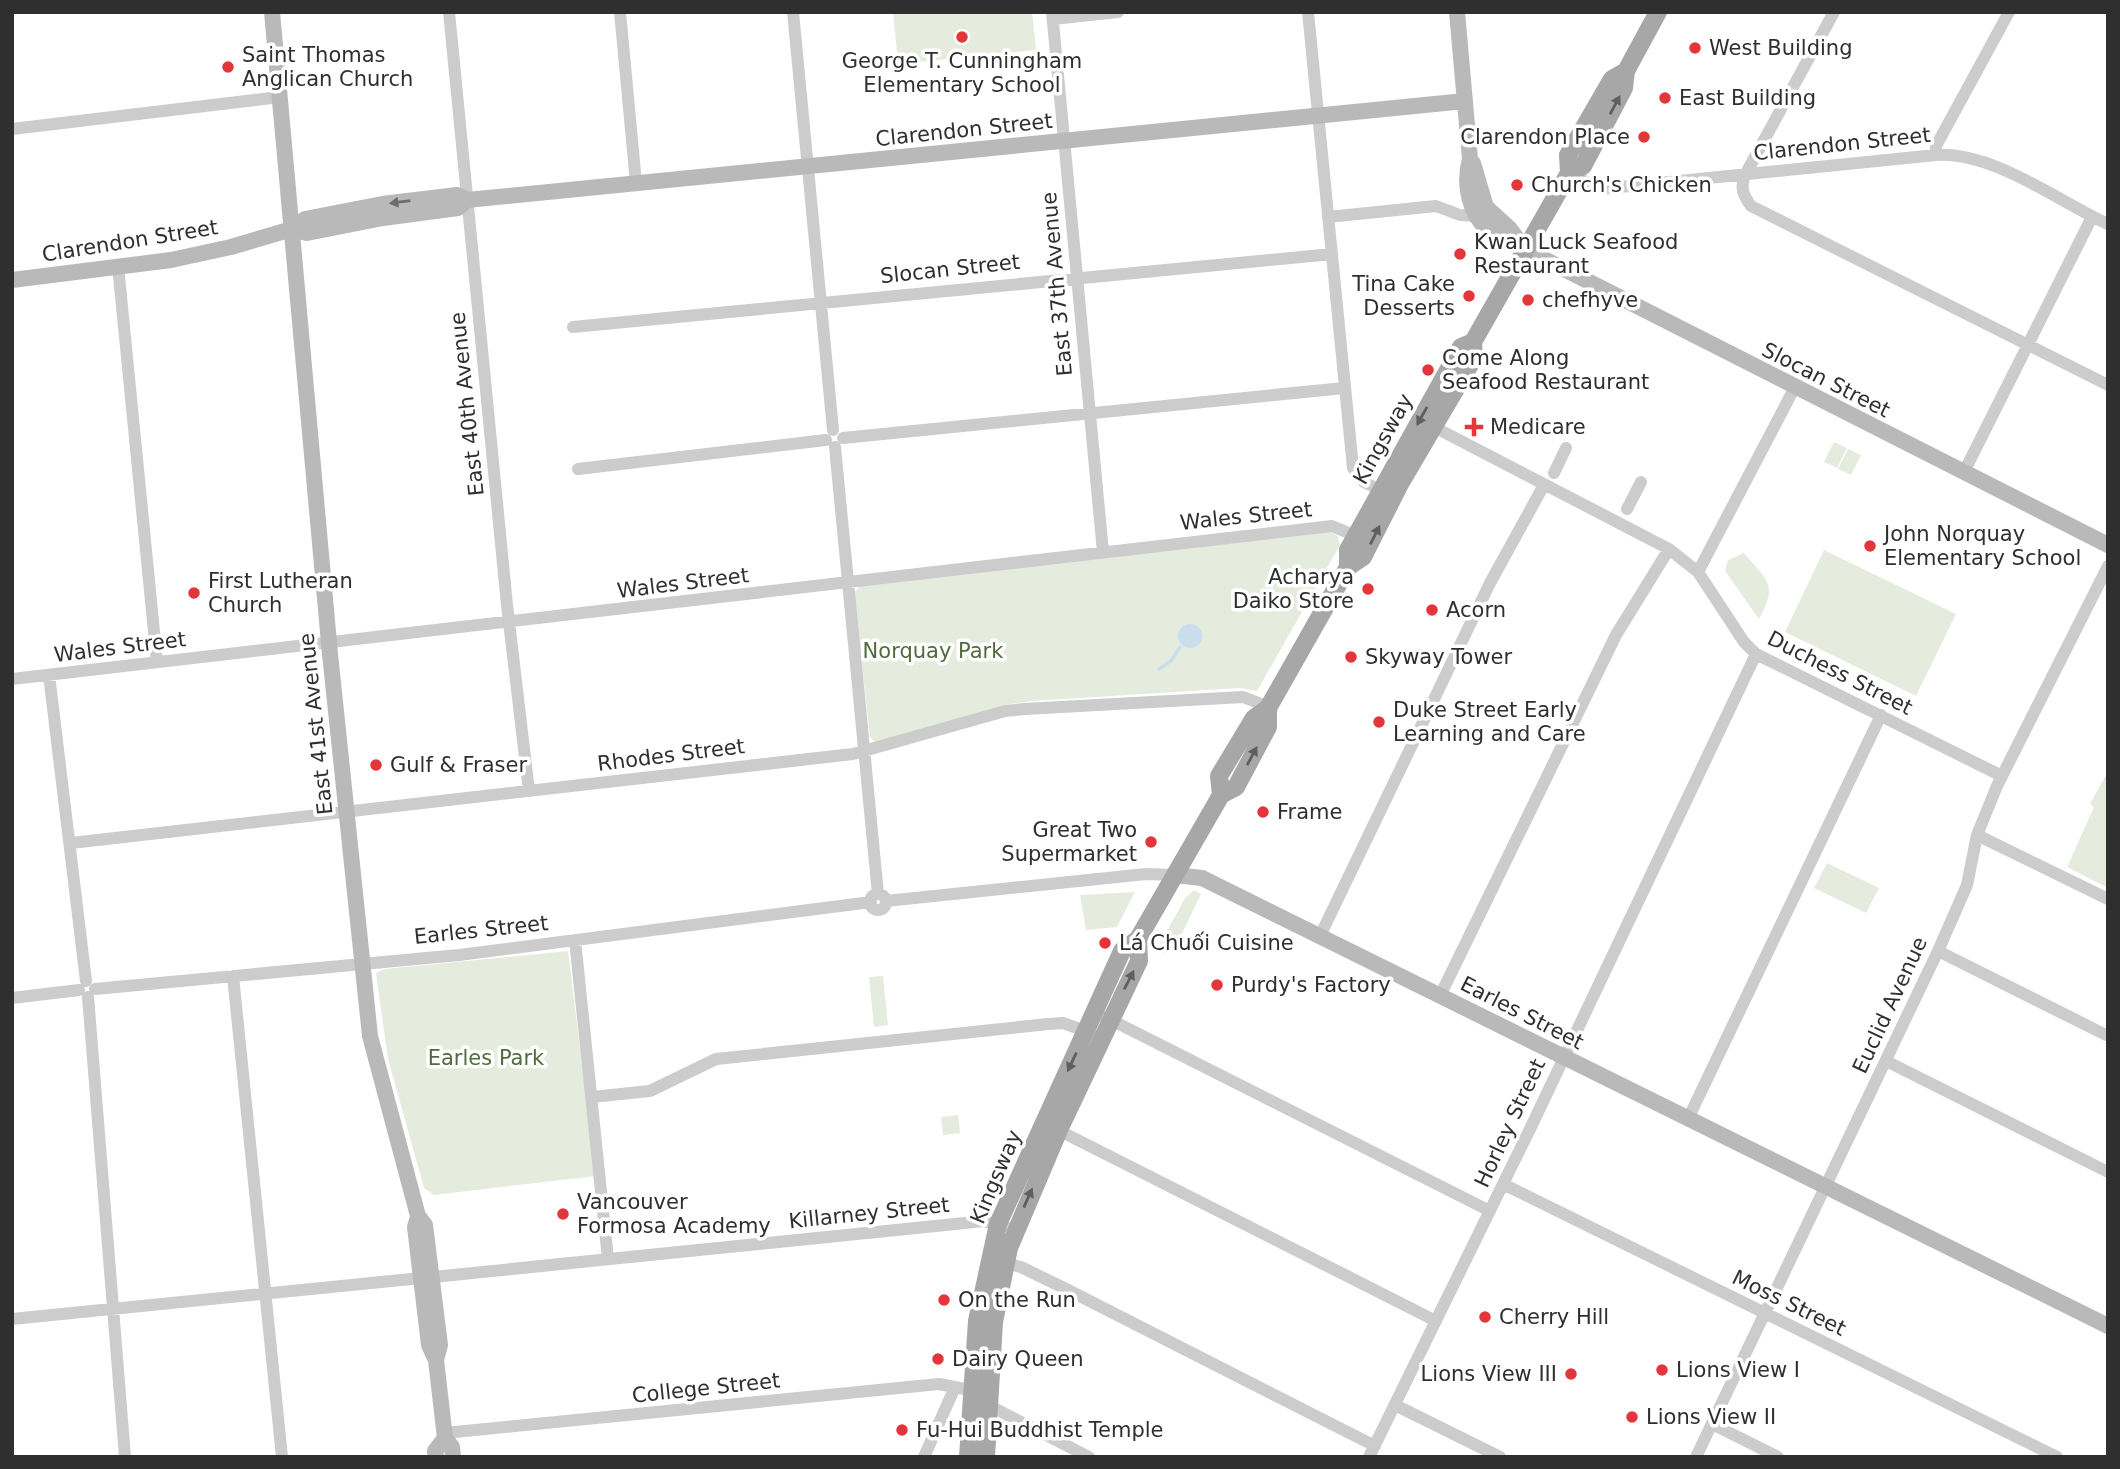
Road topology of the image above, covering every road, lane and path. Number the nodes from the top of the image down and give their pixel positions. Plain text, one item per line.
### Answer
1 (272, 12) edge
2 (449, 12) edge
3 (620, 12) edge
4 (793, 12) edge
5 (1118, 12) edge
6 (1308, 12) edge
7 (1457, 12) edge
8 (1658, 12) edge
9 (1834, 12) edge
10 (2010, 12) edge
11 (1052, 15) edge
12 (280, 97) junction
13 (1465, 101) junction
14 (1318, 115) junction
15 (12, 129) edge
16 (1063, 141) junction
17 (1936, 155) junction
18 (808, 167) junction
19 (1569, 173) junction
20 (1745, 175) junction
21 (636, 183) junction
22 (467, 200) junction
23 (1480, 212) junction
24 (1328, 217) junction
25 (2092, 217) junction
26 (2108, 224) edge
27 (292, 229) junction
28 (1526, 250) junction
29 (1332, 254) junction
30 (118, 266) junction
31 (1077, 277) junction
32 (12, 279) edge
33 (821, 302) junction
34 (573, 327) dead end
35 (1473, 342) junction
36 (2028, 345) junction
37 (2108, 385) edge
38 (1795, 387) junction
39 (1344, 388) junction
40 (1089, 414) junction
41 (1434, 427) junction
42 (834, 439) junction
43 (1566, 448) dead end
44 (578, 469) dead end
45 (1964, 472) junction
46 (1554, 473) dead end
47 (1641, 482) dead end
48 (1544, 485) junction
49 (1387, 494) junction
50 (1627, 509) dead end
51 (1356, 536) junction
52 (2108, 545) edge
53 (1669, 549) junction
54 (1103, 552) junction
55 (2108, 566) edge
56 (1348, 567) junction
57 (1698, 572) junction
58 (847, 582) junction
59 (509, 622) junction
60 (329, 643) junction
61 (1756, 654) junction
62 (157, 662) junction
63 (49, 675) junction
64 (12, 679) edge
65 (1269, 708) junction
66 (1881, 715) junction
67 (864, 752) junction
68 (2002, 776) junction
69 (529, 791) junction
70 (346, 810) junction
71 (1977, 835) junction
72 (71, 843) junction
73 (1175, 875) junction
74 (878, 899) junction
75 (2108, 899) edge
76 (1320, 936) junction
77 (575, 940) junction
78 (1938, 951) junction
79 (362, 964) junction
80 (233, 976) junction
81 (87, 989) junction
82 (1440, 996) junction
83 (12, 998) edge
84 (1102, 1016) junction
85 (1094, 1034) junction
86 (2106, 1035) edge
87 (1562, 1057) junction
88 (1886, 1061) junction
89 (592, 1097) junction
90 (1688, 1119) junction
91 (1051, 1126) junction
92 (2108, 1172) edge
93 (1503, 1184) junction
94 (1826, 1187) junction
95 (1490, 1210) junction
96 (1007, 1226) junction
97 (608, 1259) junction
98 (997, 1261) junction
99 (427, 1277) junction
100 (264, 1292) junction
101 (112, 1309) junction
102 (1765, 1312) junction
103 (12, 1320) edge
104 (1436, 1321) junction
105 (2108, 1326) edge
106 (963, 1389) junction
107 (988, 1405) junction
108 (1395, 1405) junction
109 (1712, 1424) junction
110 (445, 1436) junction
111 (1372, 1452) edge
112 (125, 1457) edge
113 (282, 1457) edge
114 (436, 1457) edge
115 (453, 1457) edge
116 (924, 1457) edge
117 (968, 1457) edge
118 (986, 1457) edge
119 (1089, 1457) edge
120 (1500, 1457) edge
121 (1696, 1457) edge
122 (1778, 1457) edge
123 (2057, 1457) edge

1 - 12 street, East 41st Avenue
2 - 22 street, East 40th Avenue
3 - 21 street
4 - 18 street
5 - 11 street
6 - 14 street
7 - 13 street
8 - 19 main road, Kingsway
9 - 20 street
10 - 17 street
11 - 16 street, East 37th Avenue
12 - 15 street
12 - 27 street, East 41st Avenue
13 - 14 street, Clarendon Street
13 - 23 street
14 - 16 street, Clarendon Street
14 - 24 street
16 - 18 street, Clarendon Street
16 - 31 street, East 37th Avenue
17 - 20 street, Clarendon Street
17 - 25 street, Clarendon Street
18 - 21 street, Clarendon Street
18 - 33 street
19 - 20 street, Clarendon Street
19 - 28 main road, Kingsway
20 - 36 street
21 - 22 street, Clarendon Street
22 - 27 street, Clarendon Street
22 - 59 street, East 40th Avenue
23 - 24 street, Slocan Street
23 - 28 street, Slocan Street
24 - 29 street
25 - 26 street, Clarendon Street
25 - 36 street
27 - 30 street, Clarendon Street
27 - 60 street, East 41st Avenue
28 - 35 main road, Kingsway
28 - 38 street, Slocan Street
29 - 31 street, Slocan Street
29 - 39 street
30 - 32 street, Clarendon Street
30 - 62 street
31 - 33 street, Slocan Street
31 - 40 street, East 37th Avenue
33 - 34 street, Slocan Street
33 - 42 street
35 - 41 main road, Kingsway
35 -> 49 main road, Kingsway
36 - 37 street
36 - 45 street
38 - 45 street, Slocan Street
38 - 57 street
39 - 40 street
39 - 49 street
40 - 42 street
40 - 54 street, East 37th Avenue
41 - 48 street, Duchess Street
41 - 49 main road, Kingsway
42 - 44 street
42 - 58 street
43 - 46 street
45 - 52 street, Slocan Street
47 - 50 street
48 - 53 street, Duchess Street
48 - 76 street
49 - 51 main road, Kingsway
56 -> 49 main road, Kingsway
51 - 54 street, Wales Street
51 - 56 main road, Kingsway
53 - 57 street, Duchess Street
53 - 82 street
54 - 58 street, Wales Street
55 - 68 street, Euclid Avenue
56 - 65 main road, Kingsway
57 - 61 street, Duchess Street
58 - 59 street, Wales Street
58 - 67 street
59 - 60 street, Wales Street
59 - 69 street, East 40th Avenue
60 - 62 street, Wales Street
60 - 70 street, East 41st Avenue
61 - 66 street, Duchess Street
61 - 87 street, Horley Street
62 - 63 street, Wales Street
63 - 64 street, Wales Street
63 - 72 street
65 - 67 street, Rhodes Street
65 - 73 main road, Kingsway
66 - 68 street, Duchess Street
66 - 90 street
67 - 69 street, Rhodes Street
67 - 74 street
68 - 71 street, Euclid Avenue
69 - 70 street, Rhodes Street
70 - 72 street, Rhodes Street
70 - 79 street, East 41st Avenue
71 - 75 street
71 - 78 street, Euclid Avenue
72 - 81 street
73 - 74 street, Earles Street
73 - 76 street, Earles Street
73 - 84 main road, Kingsway
74 - 77 street, Earles Street
76 - 82 street, Earles Street
77 - 79 street, Earles Street
77 - 89 street
78 - 86 street
78 - 88 street, Euclid Avenue
79 - 80 street, Earles Street
79 - 99 street, East 41st Avenue
80 - 81 street, Earles Street
80 - 100 street
81 - 83 street, Earles Street
81 - 101 street
82 - 87 street, Earles Street
84 - 85 main road, Kingsway
84 - 95 street
85 - 89 street
85 - 91 main road, Kingsway
87 - 90 street, Earles Street
87 - 93 street, Horley Street
88 - 92 street
88 - 94 street, Euclid Avenue
89 - 97 street
90 - 94 street, Earles Street
91 - 96 main road, Kingsway
91 - 104 street
93 - 95 street, Horley Street
93 - 102 street, Moss Street
94 - 102 street, Euclid Avenue
94 - 105 street, Earles Street
95 - 104 street, Horley Street
96 - 97 street, Killarney Street
96 - 98 main road, Kingsway
97 - 99 street, Killarney Street
98 - 106 main road, Kingsway
98 - 107 main road, Kingsway
98 - 111 street
99 - 100 street, Killarney Street
99 - 110 street, East 41st Avenue
100 - 101 street, Killarney Street
100 - 113 street
101 - 103 street, Killarney Street
101 - 112 street
102 - 109 street, Euclid Avenue
102 - 123 street, Moss Street
104 - 108 street, Horley Street
106 - 107 street
106 - 110 street, College Street
106 - 116 street
106 - 117 main road, Kingsway
107 - 118 main road, Kingsway
107 - 119 street
108 - 111 street, Horley Street
108 - 120 street
109 - 121 street, Euclid Avenue
109 - 122 street
110 - 114 street
110 - 115 street, East 41st Avenue

